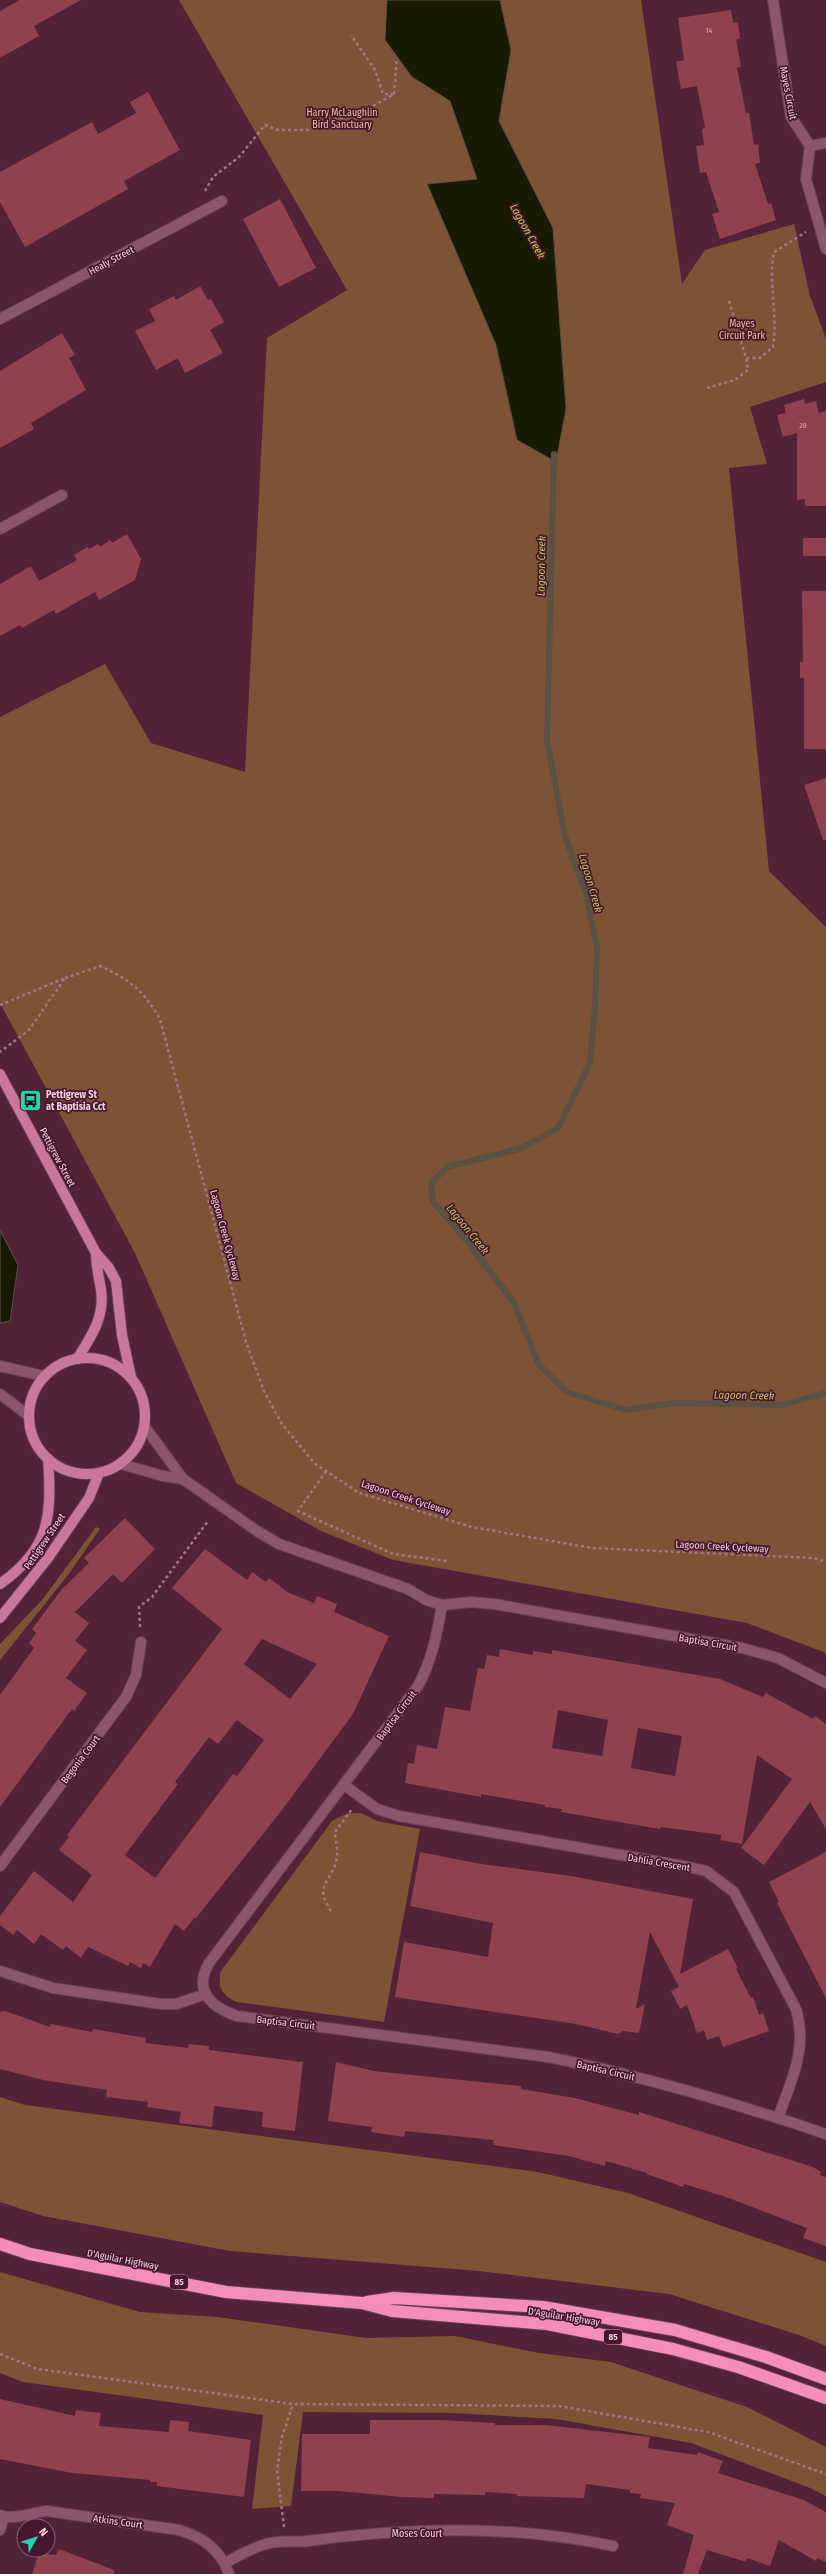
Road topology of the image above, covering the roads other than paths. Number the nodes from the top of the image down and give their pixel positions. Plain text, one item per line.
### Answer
1 (772, 0) edge
2 (826, 143) edge
3 (810, 146) junction
4 (222, 201) dead end
5 (826, 249) edge
6 (0, 319) edge
7 (62, 495) dead end
8 (0, 529) edge
9 (0, 1074) edge
10 (96, 1253) junction
11 (77, 1358) junction
12 (0, 1366) edge
13 (44, 1376) junction
14 (131, 1377) junction
15 (0, 1394) edge
16 (29, 1416) junction
17 (144, 1427) junction
18 (48, 1459) junction
19 (121, 1464) junction
20 (99, 1473) junction
21 (182, 1479) junction
22 (0, 1584) edge
23 (442, 1606) junction
24 (0, 1618) edge
25 (141, 1642) road end
26 (826, 1683) edge
27 (344, 1785) junction
28 (0, 1866) edge
29 (0, 1971) edge
30 (206, 1994) junction
31 (778, 2118) junction
32 (826, 2134) edge
33 (0, 2244) edge
34 (362, 2303) junction
35 (826, 2379) edge
36 (826, 2398) edge
37 (2, 2516) edge
38 (0, 2530) edge
39 (613, 2546) dead end
40 (225, 2563) junction
41 (229, 2574) edge

1 - 3 street, Mayes Circuit
2 - 3 street
3 - 5 street
4 - 6 street, Healy Street
7 - 8 street
9 - 10 main road, Pettigrew Street
10 - 11 main road, Pettigrew Street
10 - 14 main road, Pettigrew Street
11 - 13 main road
11 - 14 main road
12 - 13 street
13 - 16 main road
14 - 17 main road
15 - 16 street
16 - 18 main road
17 - 19 main road
17 - 21 street, Baptisa Circuit
18 - 20 main road
18 - 22 main road, Pettigrew Street
19 - 20 main road
19 - 21 street, Baptisa Circuit
20 - 24 main road, Pettigrew Street
21 - 23 street, Baptisa Circuit
23 - 26 street, Baptisa Circuit
23 - 27 street, Baptisa Circuit
25 - 28 street, Begonia Court
27 - 30 street, Baptisa Circuit
27 - 31 street, Dahlia Crescent
29 - 30 street
30 - 31 street, Baptisa Circuit
31 - 32 street, Baptisa Circuit
33 - 34 highway, D'Aguilar Highway / 85
34 - 35 highway, D'Aguilar Highway / 85
34 - 36 highway, D'Aguilar Highway / 85
37 - 38 street
37 - 40 street, Atkins Court
39 - 40 street, Moses Court
40 - 41 street, Atkins Court

